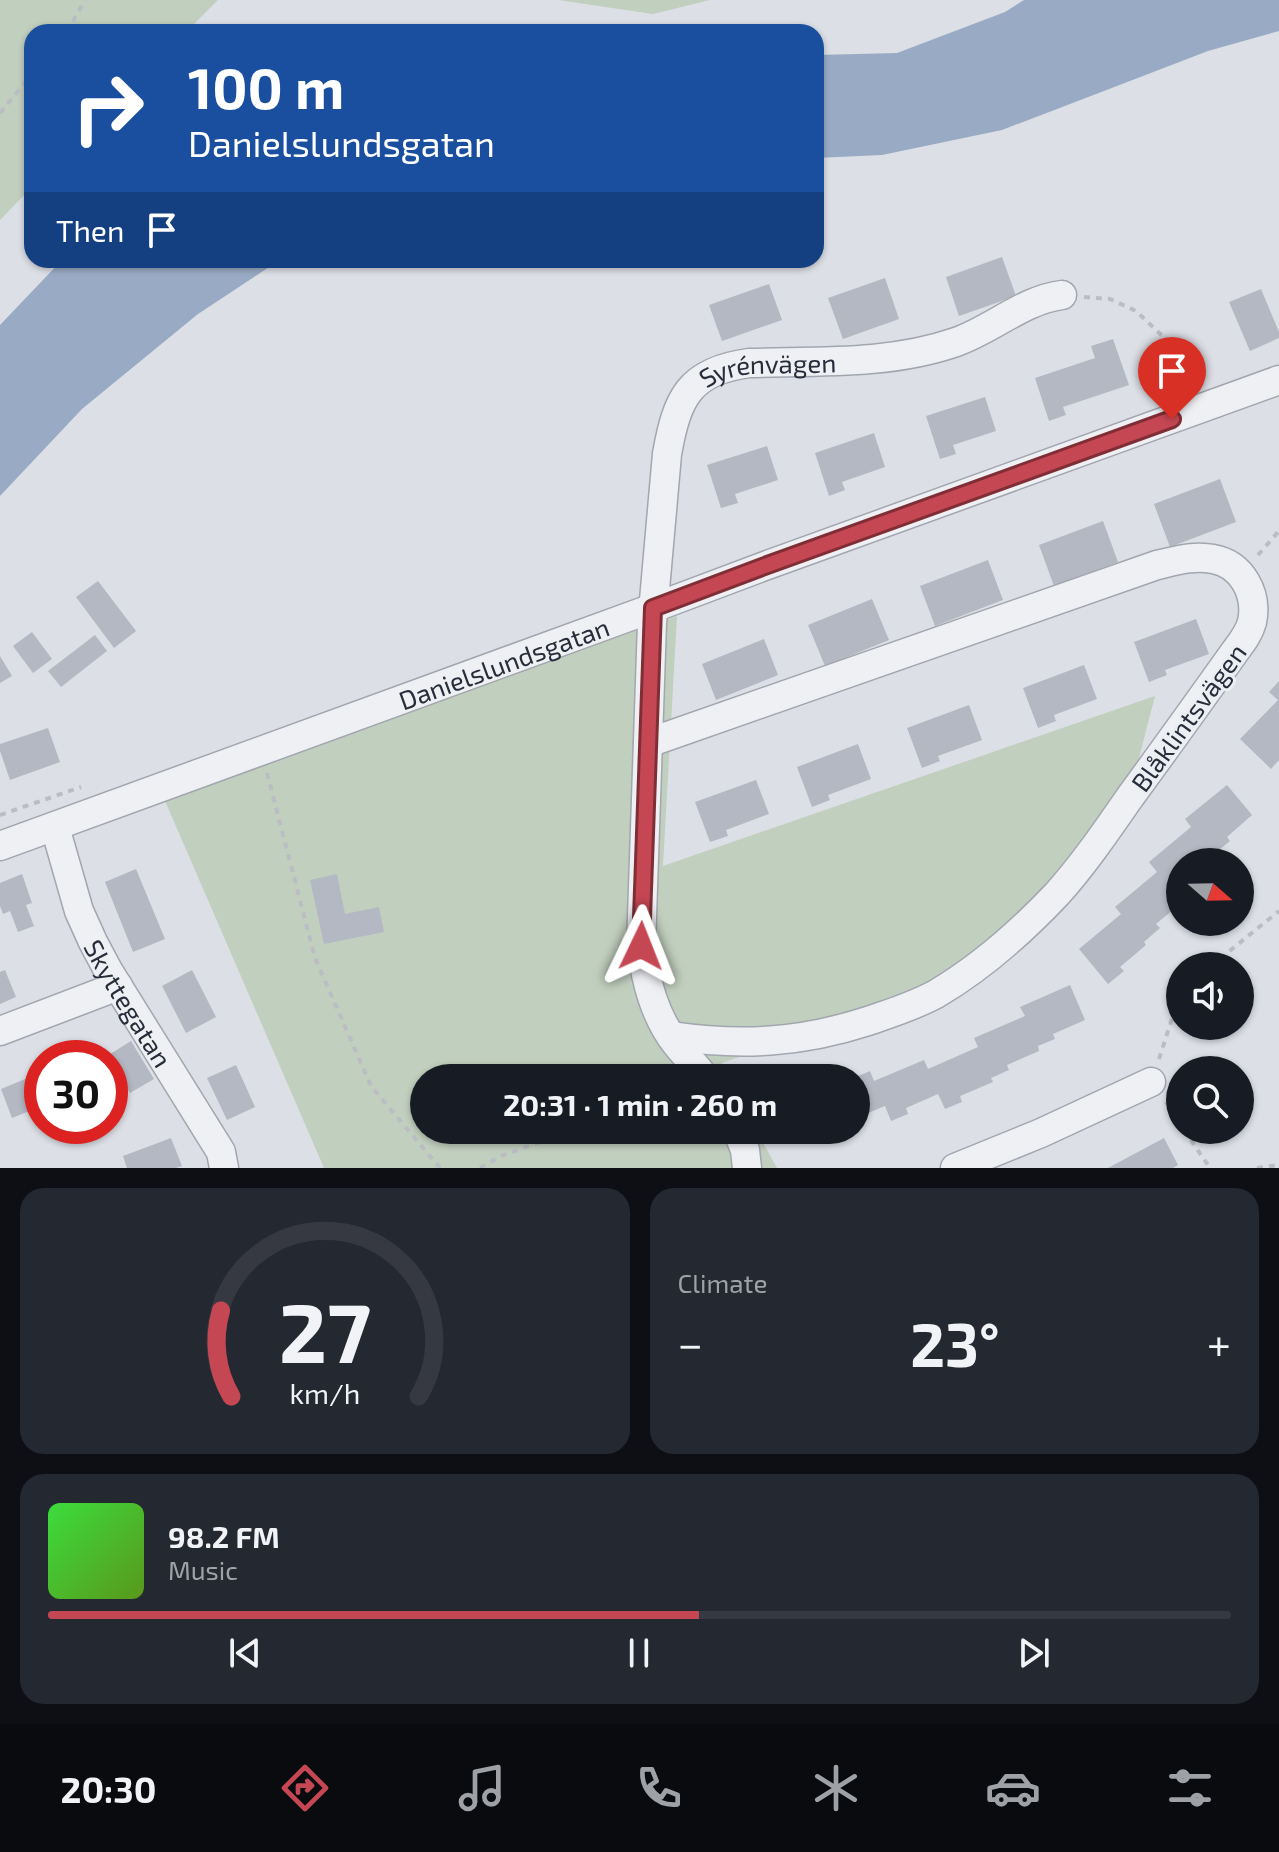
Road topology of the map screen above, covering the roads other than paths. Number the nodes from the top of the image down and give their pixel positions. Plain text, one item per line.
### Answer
1 (1062, 295) road end
2 (1279, 380) edge
3 (653, 608) junction
4 (648, 743) junction
5 (55, 827) junction
6 (0, 846) edge
7 (118, 986) junction
8 (0, 1031) edge
9 (671, 1036) junction
10 (694, 1064) edge
11 (1151, 1082) road end
12 (743, 1144) edge
13 (224, 1168) edge
14 (747, 1168) edge
15 (955, 1168) edge

1 - 3 street, Syrénvägen
2 - 3 street, Danielslundsgatan
3 - 4 street, Syrénvägen
3 - 5 street, Danielslundsgatan
4 - 9 street, Syrénvägen
4 - 9 street, Blåklintsvägen
5 - 6 street, Danielslundsgatan
5 - 7 street, Skyttegatan
7 - 8 street
7 - 13 street, Skyttegatan
9 - 10 street, Syrénvägen
11 - 15 street
12 - 14 street

